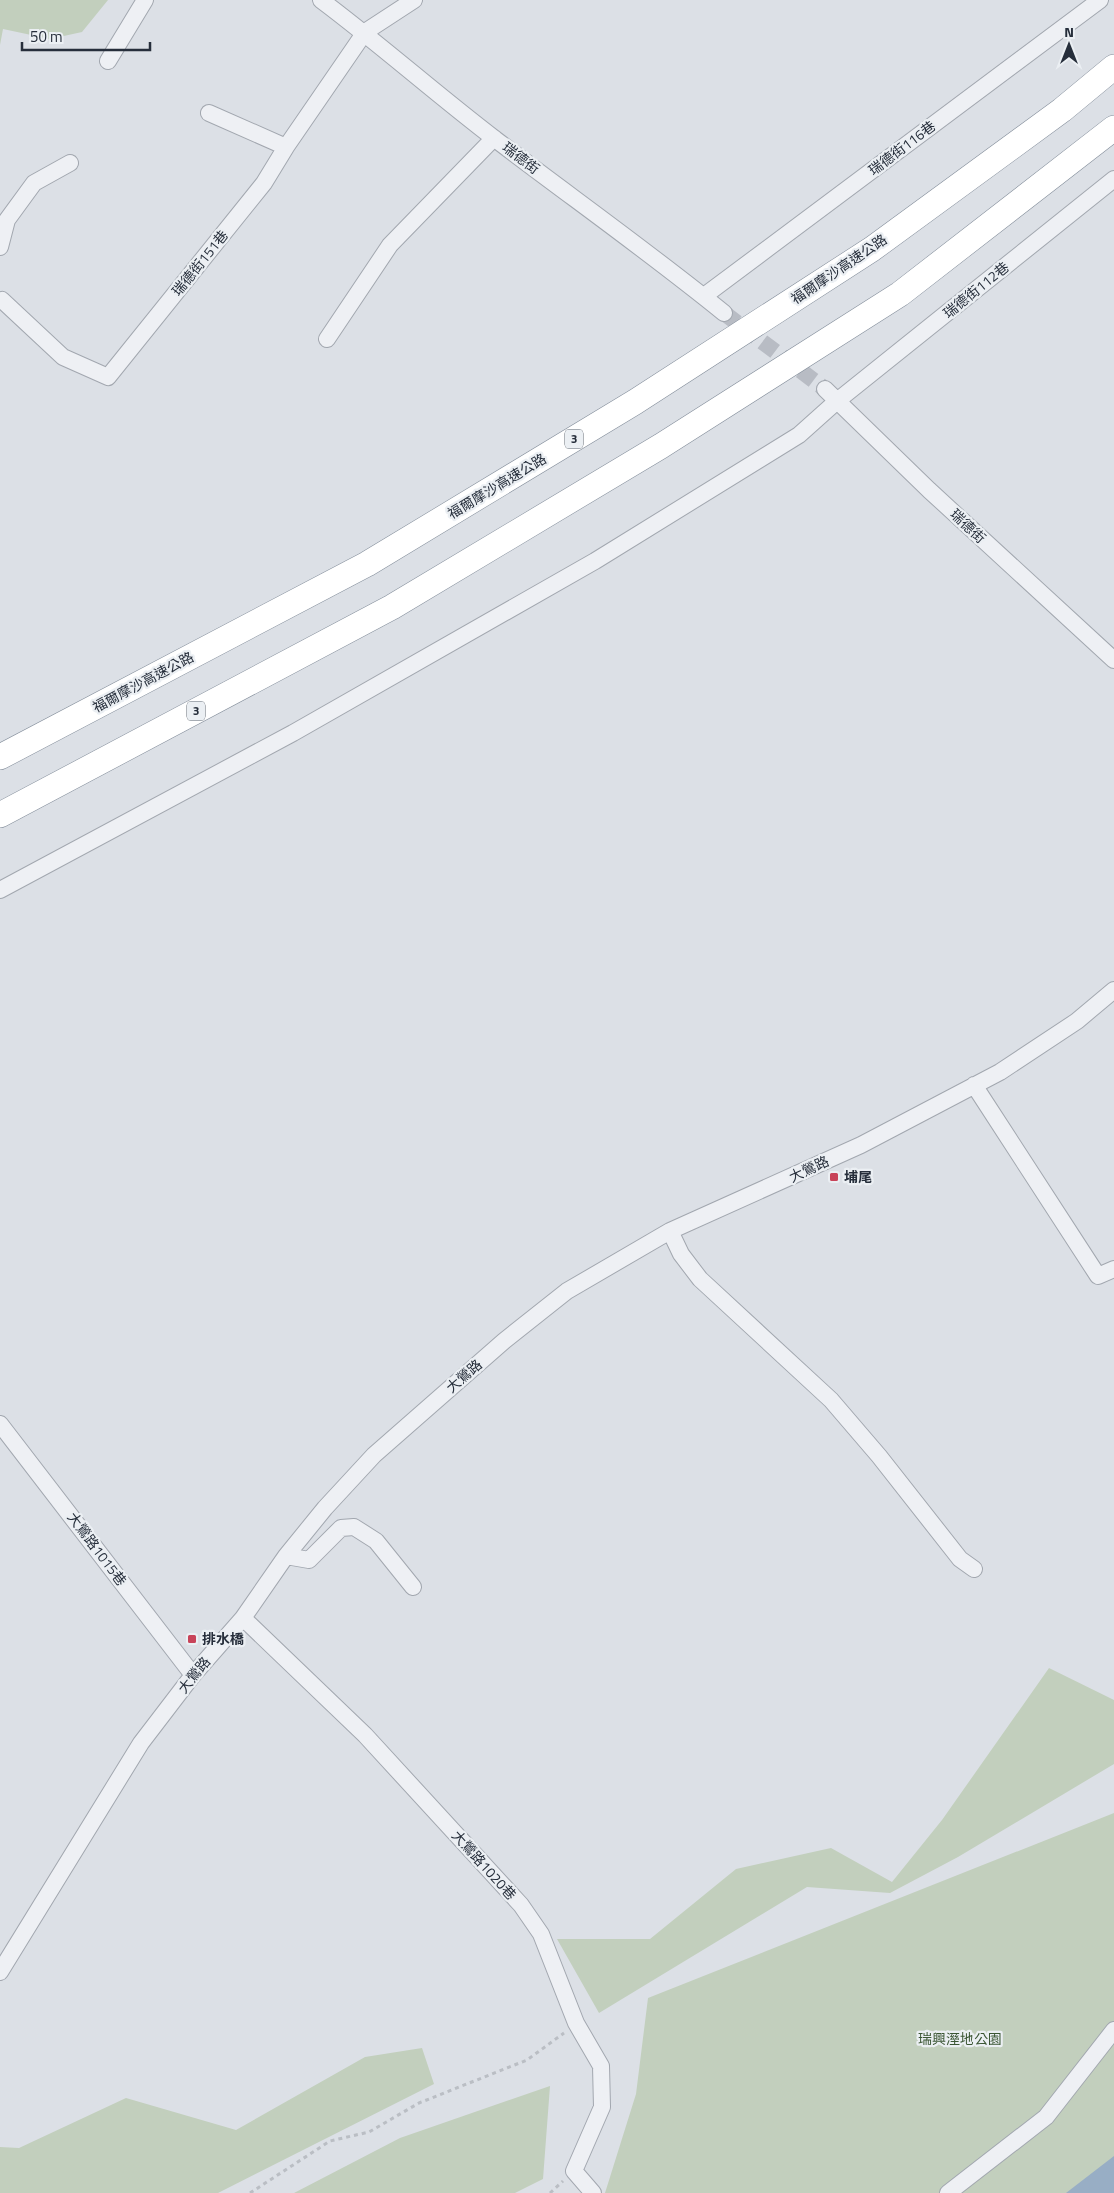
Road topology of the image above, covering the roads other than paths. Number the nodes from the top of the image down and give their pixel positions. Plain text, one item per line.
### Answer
1 (145, 0) edge
2 (321, 0) edge
3 (414, 0) edge
4 (1100, 0) edge
5 (365, 32) junction
6 (108, 61) dead end
7 (1114, 67) edge
8 (209, 113) dead end
9 (1114, 128) edge
10 (494, 138) junction
11 (286, 147) junction
12 (70, 163) dead end
13 (1114, 179) edge
14 (3, 219) edge
15 (0, 247) edge
16 (704, 296) junction
17 (0, 300) edge
18 (724, 312) tunnel mouth
19 (327, 339) dead end
20 (825, 389) tunnel mouth
21 (837, 401) junction
22 (1114, 660) edge
23 (0, 757) edge
24 (0, 815) edge
25 (0, 890) edge
26 (1114, 990) edge
27 (974, 1085) junction
28 (670, 1231) junction
29 (1114, 1268) edge
30 (0, 1424) edge
31 (286, 1556) junction
32 (974, 1569) dead end
33 (413, 1587) dead end
34 (243, 1618) junction
35 (193, 1675) junction
36 (0, 1972) edge
37 (1114, 2030) edge
38 (593, 2193) edge
39 (948, 2193) edge

1 - 6 street
2 - 5 street, 瑞德街
3 - 5 street
4 - 16 street, 瑞德街116巷
5 - 10 street, 瑞德街
5 - 11 street, 瑞德街151巷
7 - 23 highway, 福爾摩沙高速公路 / 3
8 - 11 street
9 - 24 highway, 3
10 - 16 street, 瑞德街
10 - 19 street
11 - 17 street, 瑞德街151巷
12 - 14 street
13 - 21 street, 瑞德街112巷
14 - 15 street
16 - 18 street, 瑞德街
20 - 21 street, 瑞德街
21 - 22 street, 瑞德街
21 - 25 street, 瑞德街112巷
26 - 27 street, 大鶯路
27 - 28 street, 大鶯路
27 - 29 street
28 - 31 street, 大鶯路
28 - 32 street
30 - 35 street, 大鶯路1015巷
31 - 33 street
31 - 34 street, 大鶯路
34 - 35 street, 大鶯路
34 - 38 street, 大鶯路1020巷
35 - 36 street, 大鶯路
37 - 39 street

